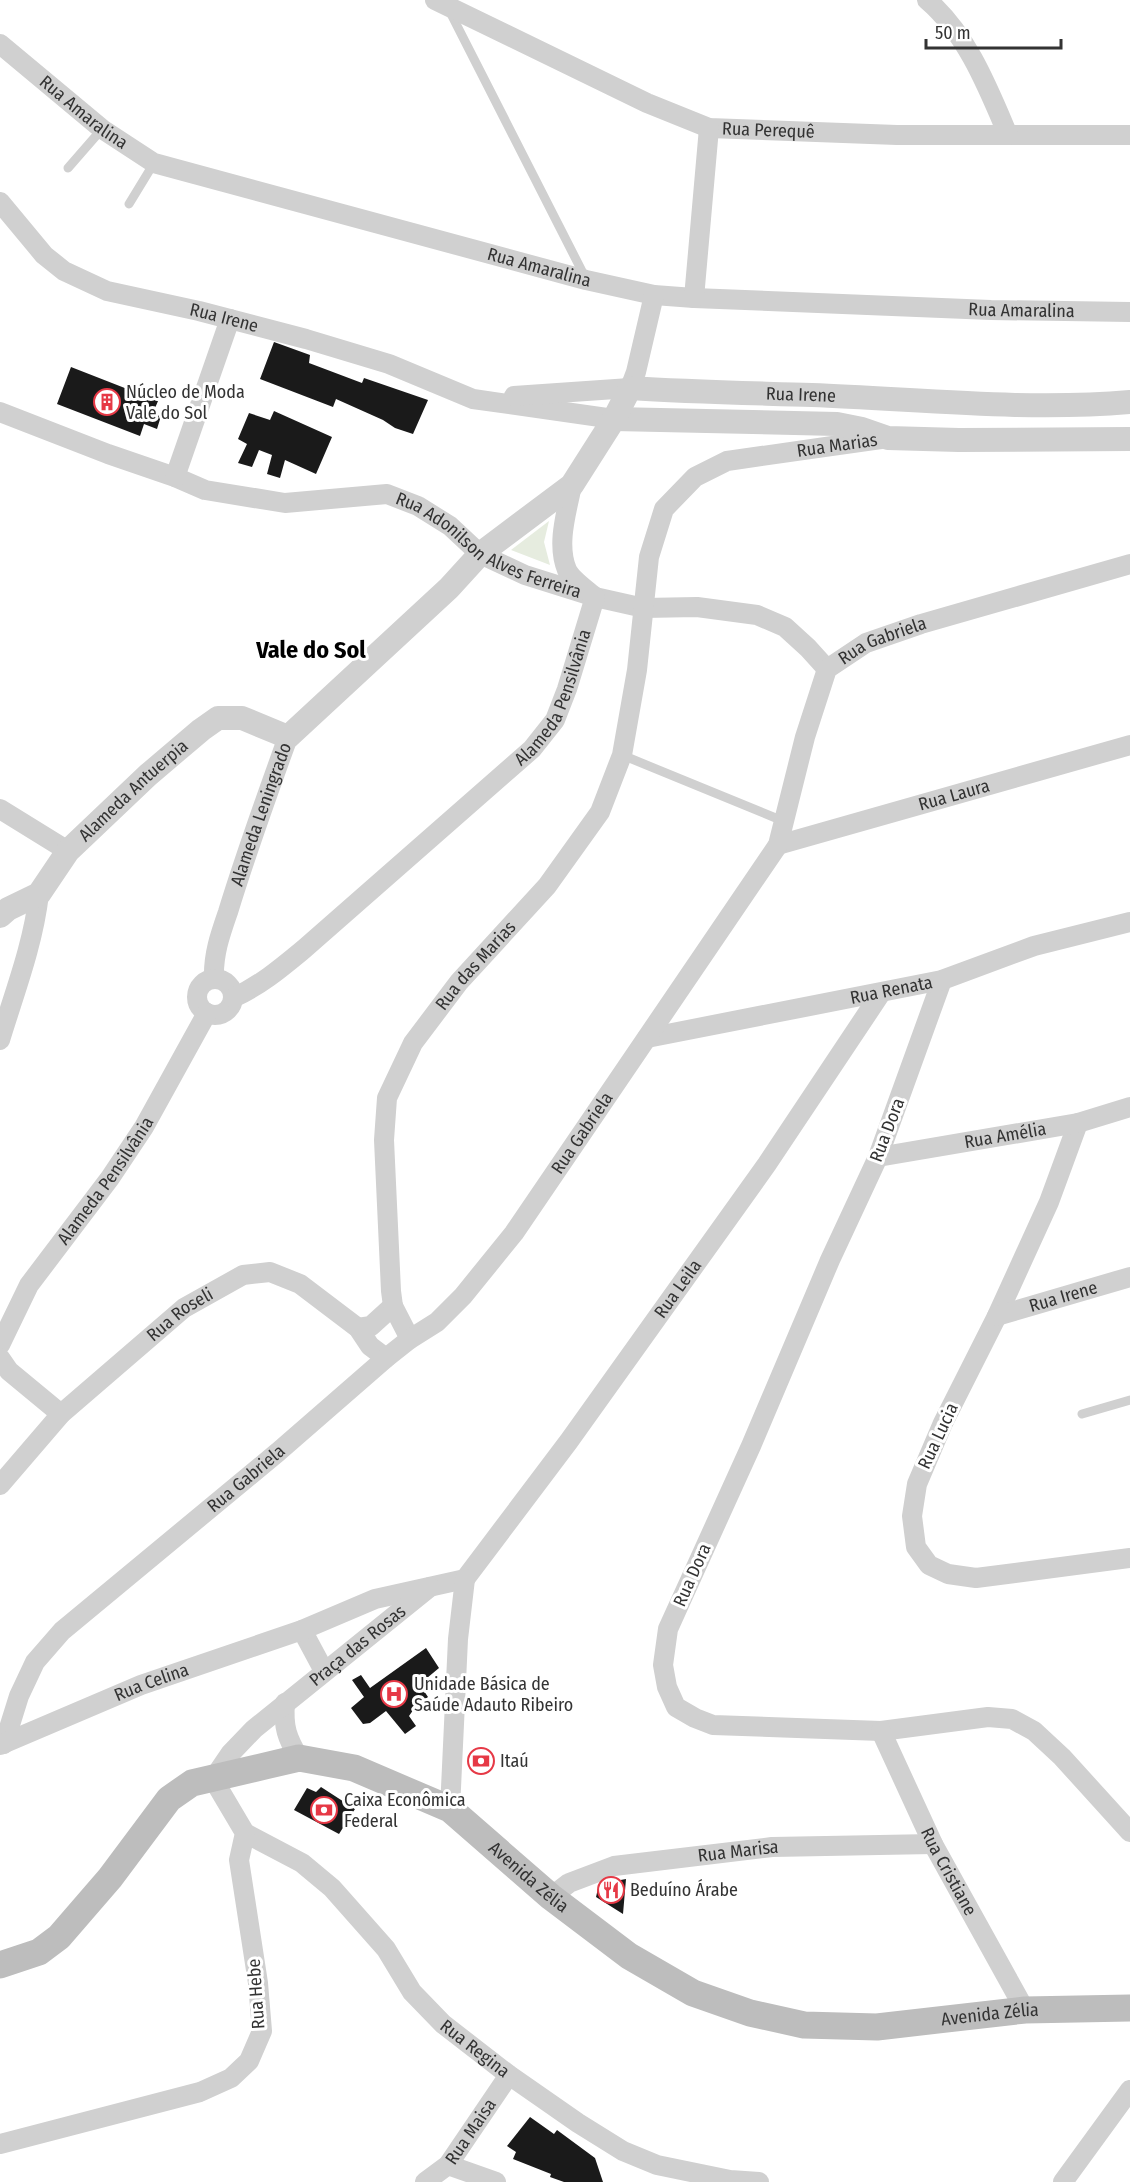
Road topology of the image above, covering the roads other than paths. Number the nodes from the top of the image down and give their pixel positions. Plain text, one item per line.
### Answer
1 (927, 0) edge
2 (442, 2) edge
3 (0, 44) edge
4 (709, 128) junction
5 (102, 129) junction
6 (1008, 135) junction
7 (1130, 135) edge
8 (154, 163) junction
9 (68, 168) dead end
10 (0, 202) edge
11 (129, 204) dead end
12 (586, 280) junction
13 (654, 295) junction
14 (694, 298) junction
15 (1130, 312) edge
16 (230, 319) junction
17 (630, 388) junction
18 (473, 399) junction
19 (1130, 402) edge
20 (960, 403) junction
21 (1016, 405) junction
22 (0, 412) edge
23 (615, 419) junction
24 (888, 438) junction
25 (1019, 439) junction
26 (1130, 439) edge
27 (959, 440) junction
28 (175, 477) junction
29 (572, 485) junction
30 (480, 554) junction
31 (1130, 564) edge
32 (595, 597) junction
33 (644, 608) junction
34 (826, 669) junction
35 (288, 737) junction
36 (1130, 745) edge
37 (622, 755) junction
38 (0, 809) edge
39 (783, 821) junction
40 (777, 845) junction
41 (68, 850) junction
42 (39, 894) junction
43 (0, 916) edge
44 (1130, 922) edge
45 (214, 979) junction
46 (942, 980) junction
47 (881, 993) junction
48 (233, 998) junction
49 (207, 1013) junction
50 (646, 1038) junction
51 (0, 1040) edge
52 (1130, 1107) edge
53 (1078, 1123) junction
54 (878, 1157) junction
55 (1130, 1276) edge
56 (393, 1306) junction
57 (997, 1316) junction
58 (358, 1328) junction
59 (410, 1339) junction
60 (0, 1346) edge
61 (386, 1358) junction
62 (0, 1359) edge
63 (1130, 1400) edge
64 (61, 1414) junction
65 (1082, 1414) dead end
66 (0, 1485) edge
67 (1130, 1558) edge
68 (465, 1579) junction
69 (430, 1587) junction
70 (302, 1630) junction
71 (324, 1671) junction
72 (285, 1703) junction
73 (881, 1731) junction
74 (2, 1744) edge
75 (299, 1758) junction
76 (213, 1779) junction
77 (450, 1809) junction
78 (1130, 1832) edge
79 (245, 1833) junction
80 (933, 1844) junction
81 (551, 1896) junction
82 (0, 1965) edge
83 (1130, 2008) edge
84 (1024, 2010) junction
85 (509, 2075) junction
86 (1130, 2090) edge
87 (0, 2144) edge
88 (448, 2165) junction
89 (425, 2182) edge
90 (496, 2182) edge
91 (759, 2182) edge
92 (1063, 2182) edge

1 - 6 street
2 - 4 street, Rua Perequê
2 - 12 lane
3 - 5 street, Rua Amaralina
4 - 6 street, Rua Perequê
4 - 14 street
5 - 8 street, Rua Amaralina
5 - 9 lane
6 - 7 street, Rua Perequê
8 - 11 lane
8 - 12 street, Rua Amaralina
10 - 16 street, Rua Irene
12 - 13 street, Rua Amaralina
13 - 14 street, Rua Amaralina
13 - 17 street
14 - 15 street, Rua Amaralina
16 - 18 street, Rua Irene
16 - 28 street
17 - 18 street, Rua Irene
17 - 20 street, Rua Irene
17 - 23 street
18 - 23 street, Rua Irene
19 - 21 street, Rua Irene
20 - 21 street, Rua Irene
20 - 27 street
21 - 25 street
22 - 28 street, Rua Adonilson Alves Ferreira
23 - 24 street, Rua Irene
23 - 29 street
24 - 27 street, Rua Marias
24 - 33 street, Rua Marias
25 - 26 street, Rua Marias
25 - 27 street, Rua Marias
28 - 30 street, Rua Adonilson Alves Ferreira
29 - 30 street, Alameda Leningrado
29 - 32 street
30 - 32 street, Rua Adonilson Alves Ferreira
30 - 35 street, Alameda Leningrado
31 - 34 street, Rua Gabriela
32 - 33 street, Rua Adonilson Alves Ferreira
32 - 48 street, Alameda Pensilvânia
33 - 34 street, Rua Adonilson Alves Ferreira
33 - 37 street, Rua das Marias
34 - 39 street, Rua Gabriela
35 - 41 street, Alameda Antuerpia
35 - 45 street, Alameda Leningrado
36 - 40 street, Rua Laura
37 - 39 lane
37 - 56 street, Rua das Marias
38 - 41 street
39 - 40 street, Rua Gabriela
40 - 50 street, Rua Gabriela
41 - 42 street, Alameda Antuerpia
42 - 43 street
42 - 51 street
44 - 46 street, Rua Renata
45 - 48 street
45 - 49 street
46 - 47 street, Rua Renata
46 - 54 street, Rua Dora
47 - 50 street, Rua Renata
47 - 68 street, Rua Leila
48 - 49 street
49 - 60 street, Alameda Pensilvânia
50 - 59 street, Rua Gabriela
52 - 53 street, Rua Amélia
53 - 54 street, Rua Amélia
53 - 57 street, Rua Lucia
54 - 73 street, Rua Dora
55 - 57 street, Rua Irene
56 - 58 street
56 - 59 street, Rua das Marias
57 - 67 street, Rua Lucia
58 - 61 street, Rua Roseli
58 - 64 street, Rua Roseli
59 - 61 street, Rua Gabriela
61 - 74 street, Rua Gabriela
62 - 64 street
63 - 65 lane
64 - 66 street, Rua Roseli
68 - 69 street, Rua Celina
68 - 77 street
69 - 70 street, Rua Celina
69 - 71 street, Praça das Rosas
70 - 71 street
70 - 74 street, Rua Celina
71 - 72 street, Praça das Rosas
72 - 75 street
72 - 76 street, Praça das Rosas
73 - 78 street, Rua Dora
73 - 80 street, Rua Cristiane
75 - 76 main road, Avenida Zélia
75 - 77 main road, Avenida Zélia
76 - 79 street
76 - 82 main road, Avenida Zélia
77 - 81 main road, Avenida Zélia
79 - 85 street, Rua Regina
79 - 87 street, Rua Hebe
80 - 81 street, Rua Marisa
80 - 84 street, Rua Cristiane
81 - 84 main road, Avenida Zélia
83 - 84 main road, Avenida Zélia
85 - 88 street, Rua Maisa
85 - 91 street, Rua Regina
86 - 92 street
88 - 89 street, Rua Maisa
88 - 90 street

